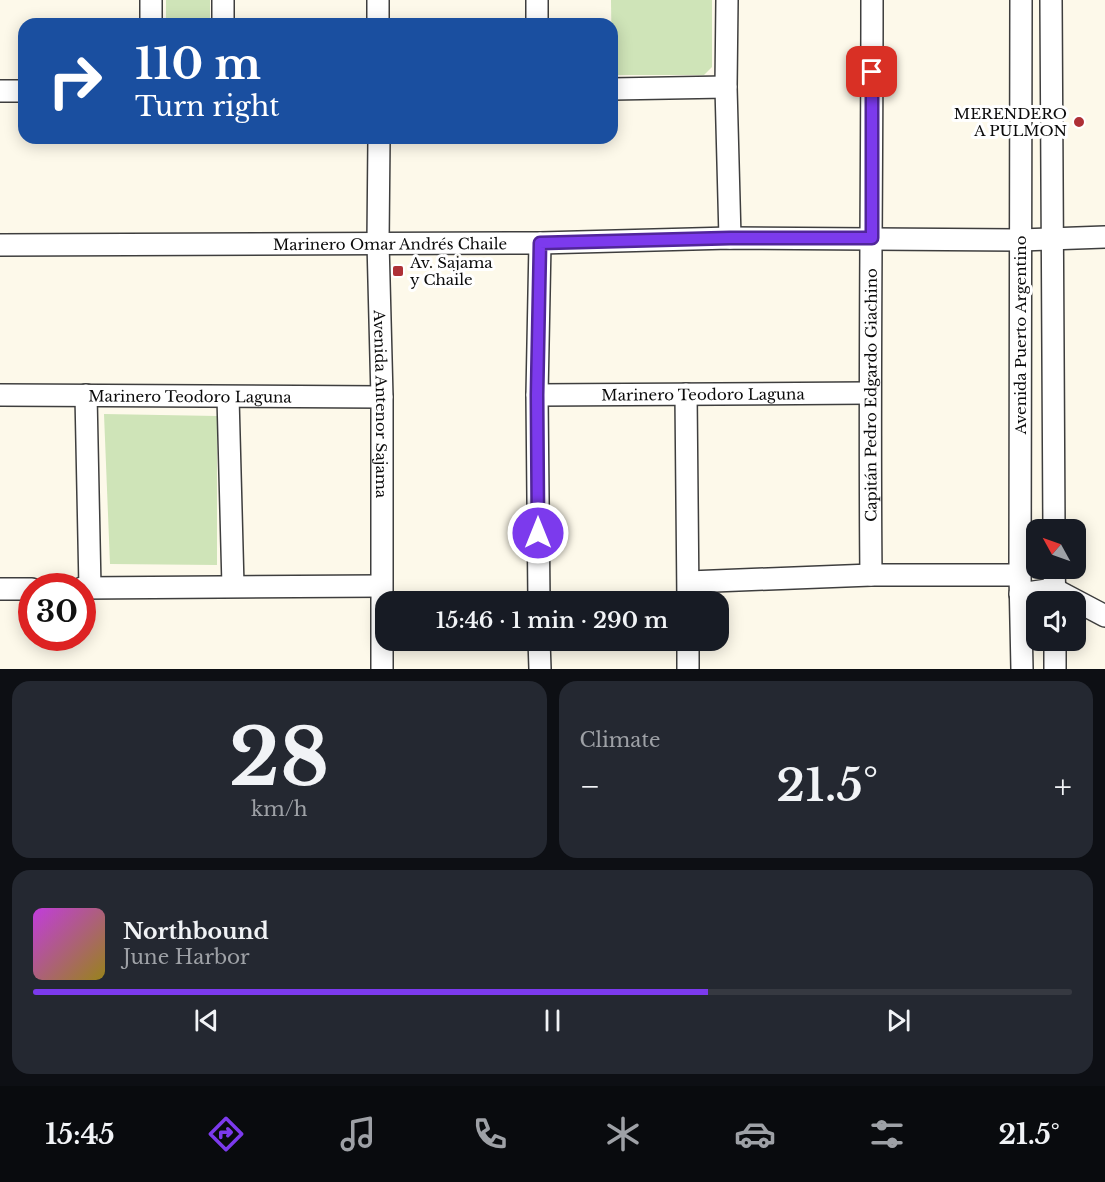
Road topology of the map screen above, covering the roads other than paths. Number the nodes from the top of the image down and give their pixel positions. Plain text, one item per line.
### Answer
1 (150, 0) edge
2 (223, 0) edge
3 (378, 0) edge
4 (537, 0) edge
5 (726, 0) edge
6 (872, 0) edge
7 (1021, 0) edge
8 (1051, 0) edge
9 (151, 18) edge
10 (223, 18) edge
11 (378, 18) edge
12 (537, 18) edge
13 (726, 87) junction
14 (618, 89) edge
15 (18, 91) edge
16 (0, 92) edge
17 (379, 144) edge
18 (1105, 237) edge
19 (730, 238) junction
20 (872, 238) junction
21 (1052, 239) junction
22 (1021, 240) junction
23 (378, 242) junction
24 (540, 243) junction
25 (0, 245) edge
26 (869, 393) junction
27 (686, 394) junction
28 (0, 395) edge
29 (86, 395) junction
30 (537, 395) junction
31 (228, 397) junction
32 (382, 398) junction
33 (1054, 519) edge
34 (86, 573) edge
35 (871, 575) junction
36 (1020, 584) junction
37 (233, 586) junction
38 (381, 586) junction
39 (1054, 586) edge
40 (96, 588) edge
41 (0, 589) edge
42 (18, 589) edge
43 (539, 591) edge
44 (689, 591) edge
45 (700, 591) edge
46 (1105, 616) edge
47 (539, 651) edge
48 (688, 651) edge
49 (1055, 651) edge
50 (381, 669) edge
51 (540, 669) edge
52 (688, 669) edge
53 (1022, 669) edge
54 (1055, 669) edge

1 - 9 street
2 - 10 street
3 - 11 street
4 - 12 street
5 - 13 street
6 - 20 street, Capitán Pedro Edgardo Giachino
7 - 22 street, Avenida Puerto Argentino
8 - 21 street
13 - 14 street
13 - 19 street
15 - 16 street
17 - 23 street, Avenida Antenor Sajama
18 - 21 street, Marinero Omar Andrés Chaile
19 - 20 street, Marinero Omar Andrés Chaile
19 - 24 street, Marinero Omar Andrés Chaile
20 - 22 street, Marinero Omar Andrés Chaile
20 - 26 street, Capitán Pedro Edgardo Giachino
21 - 22 street, Marinero Omar Andrés Chaile
21 - 33 street
22 - 36 street, Avenida Puerto Argentino
23 - 24 street, Marinero Omar Andrés Chaile
23 - 25 street, Marinero Omar Andrés Chaile
23 - 32 street, Avenida Antenor Sajama
24 - 30 street
26 - 27 street, Marinero Teodoro Laguna
26 - 35 street, Capitán Pedro Edgardo Giachino
27 - 30 street, Marinero Teodoro Laguna
27 - 44 street
28 - 29 street, Marinero Teodoro Laguna
29 - 31 street, Marinero Teodoro Laguna
29 - 34 street
30 - 43 street
31 - 32 street, Marinero Teodoro Laguna
31 - 37 street
32 - 38 street, Avenida Antenor Sajama
35 - 36 street
35 - 45 street
36 - 39 street
36 - 53 street, Avenida Puerto Argentino
37 - 38 street
37 - 40 street
38 - 50 street, Avenida Antenor Sajama
39 - 46 street
41 - 42 street
47 - 51 street
48 - 52 street
49 - 54 street

